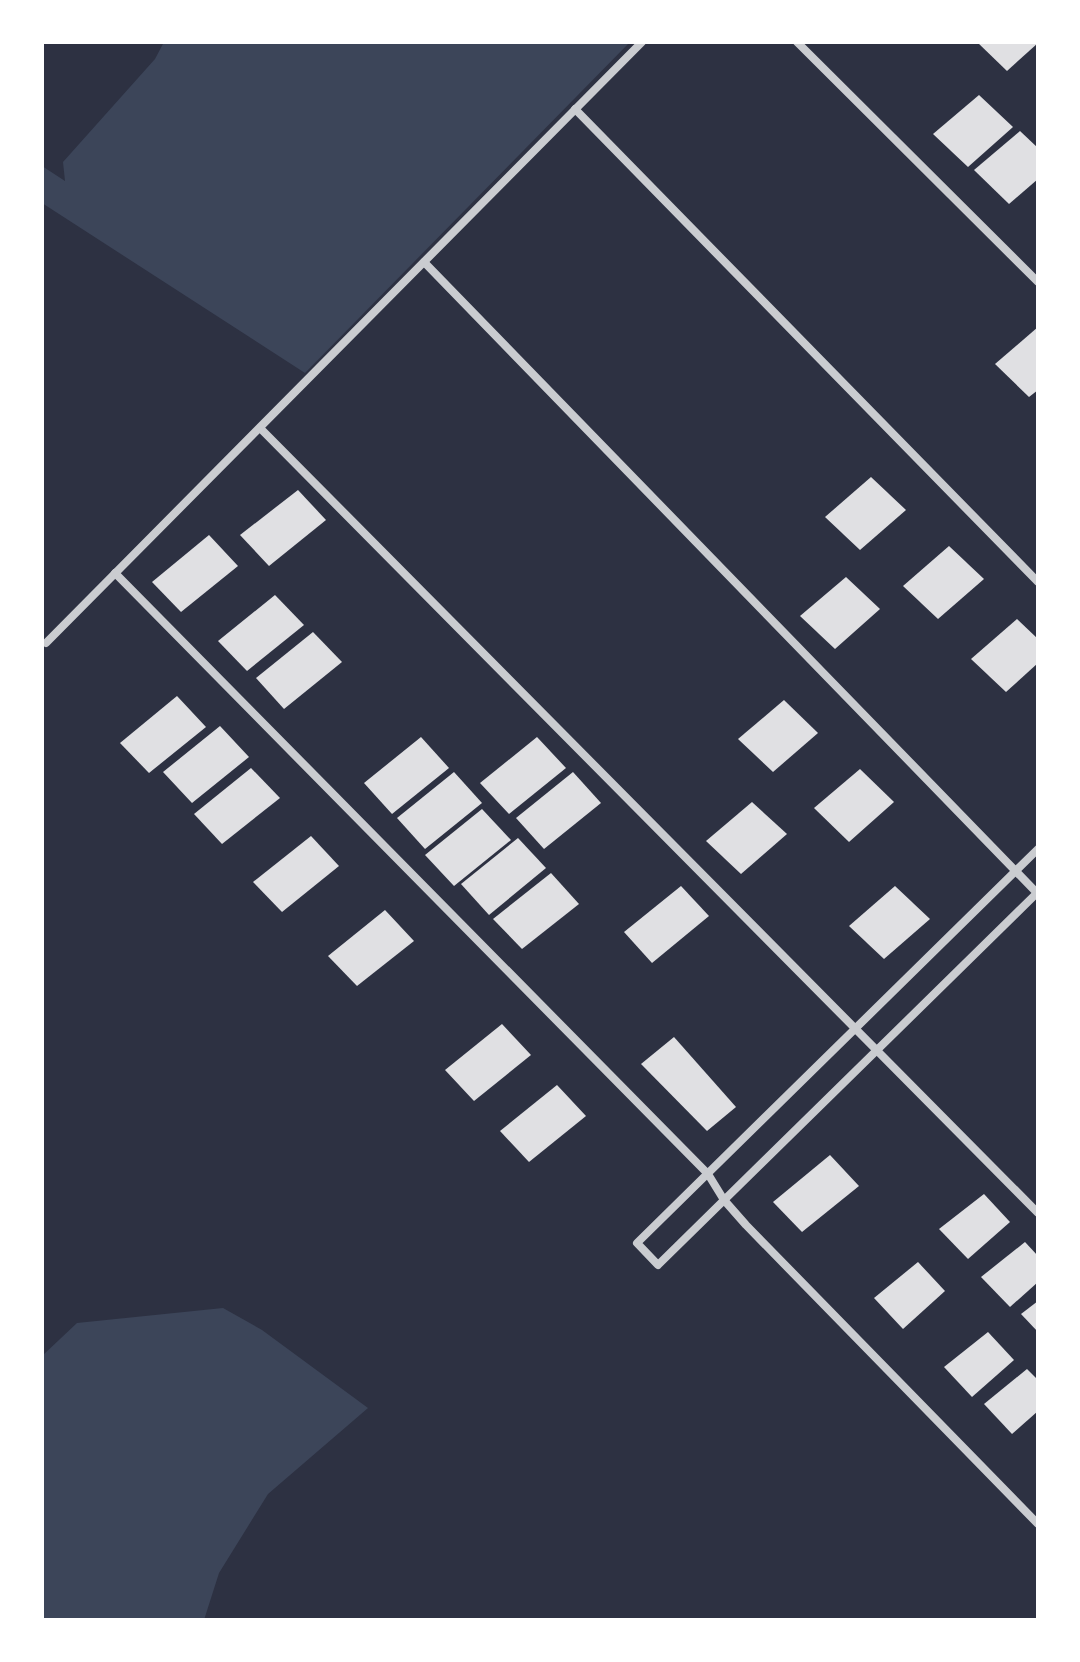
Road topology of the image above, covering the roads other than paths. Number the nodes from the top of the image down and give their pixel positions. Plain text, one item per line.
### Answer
1 (642, 42) edge
2 (797, 42) edge
3 (575, 109) junction
4 (424, 262) junction
5 (1038, 282) edge
6 (260, 428) junction
7 (115, 573) junction
8 (1038, 582) edge
9 (46, 643) dead end
10 (1038, 849) edge
11 (1016, 870) junction
12 (1038, 893) edge
13 (857, 1029) junction
14 (878, 1051) junction
15 (708, 1174) junction
16 (724, 1200) junction
17 (1038, 1213) edge
18 (1038, 1524) edge

1 - 3 street
2 - 5 street
3 - 4 street
3 - 8 street
4 - 6 street
4 - 11 street
6 - 7 street
6 - 13 street
7 - 9 street
7 - 15 street
10 - 11 street
11 - 12 street
11 - 13 street
12 - 14 street
13 - 14 street
13 - 15 street
14 - 16 street
14 - 17 street
15 - 16 street
15 - 16 street
16 - 18 street

